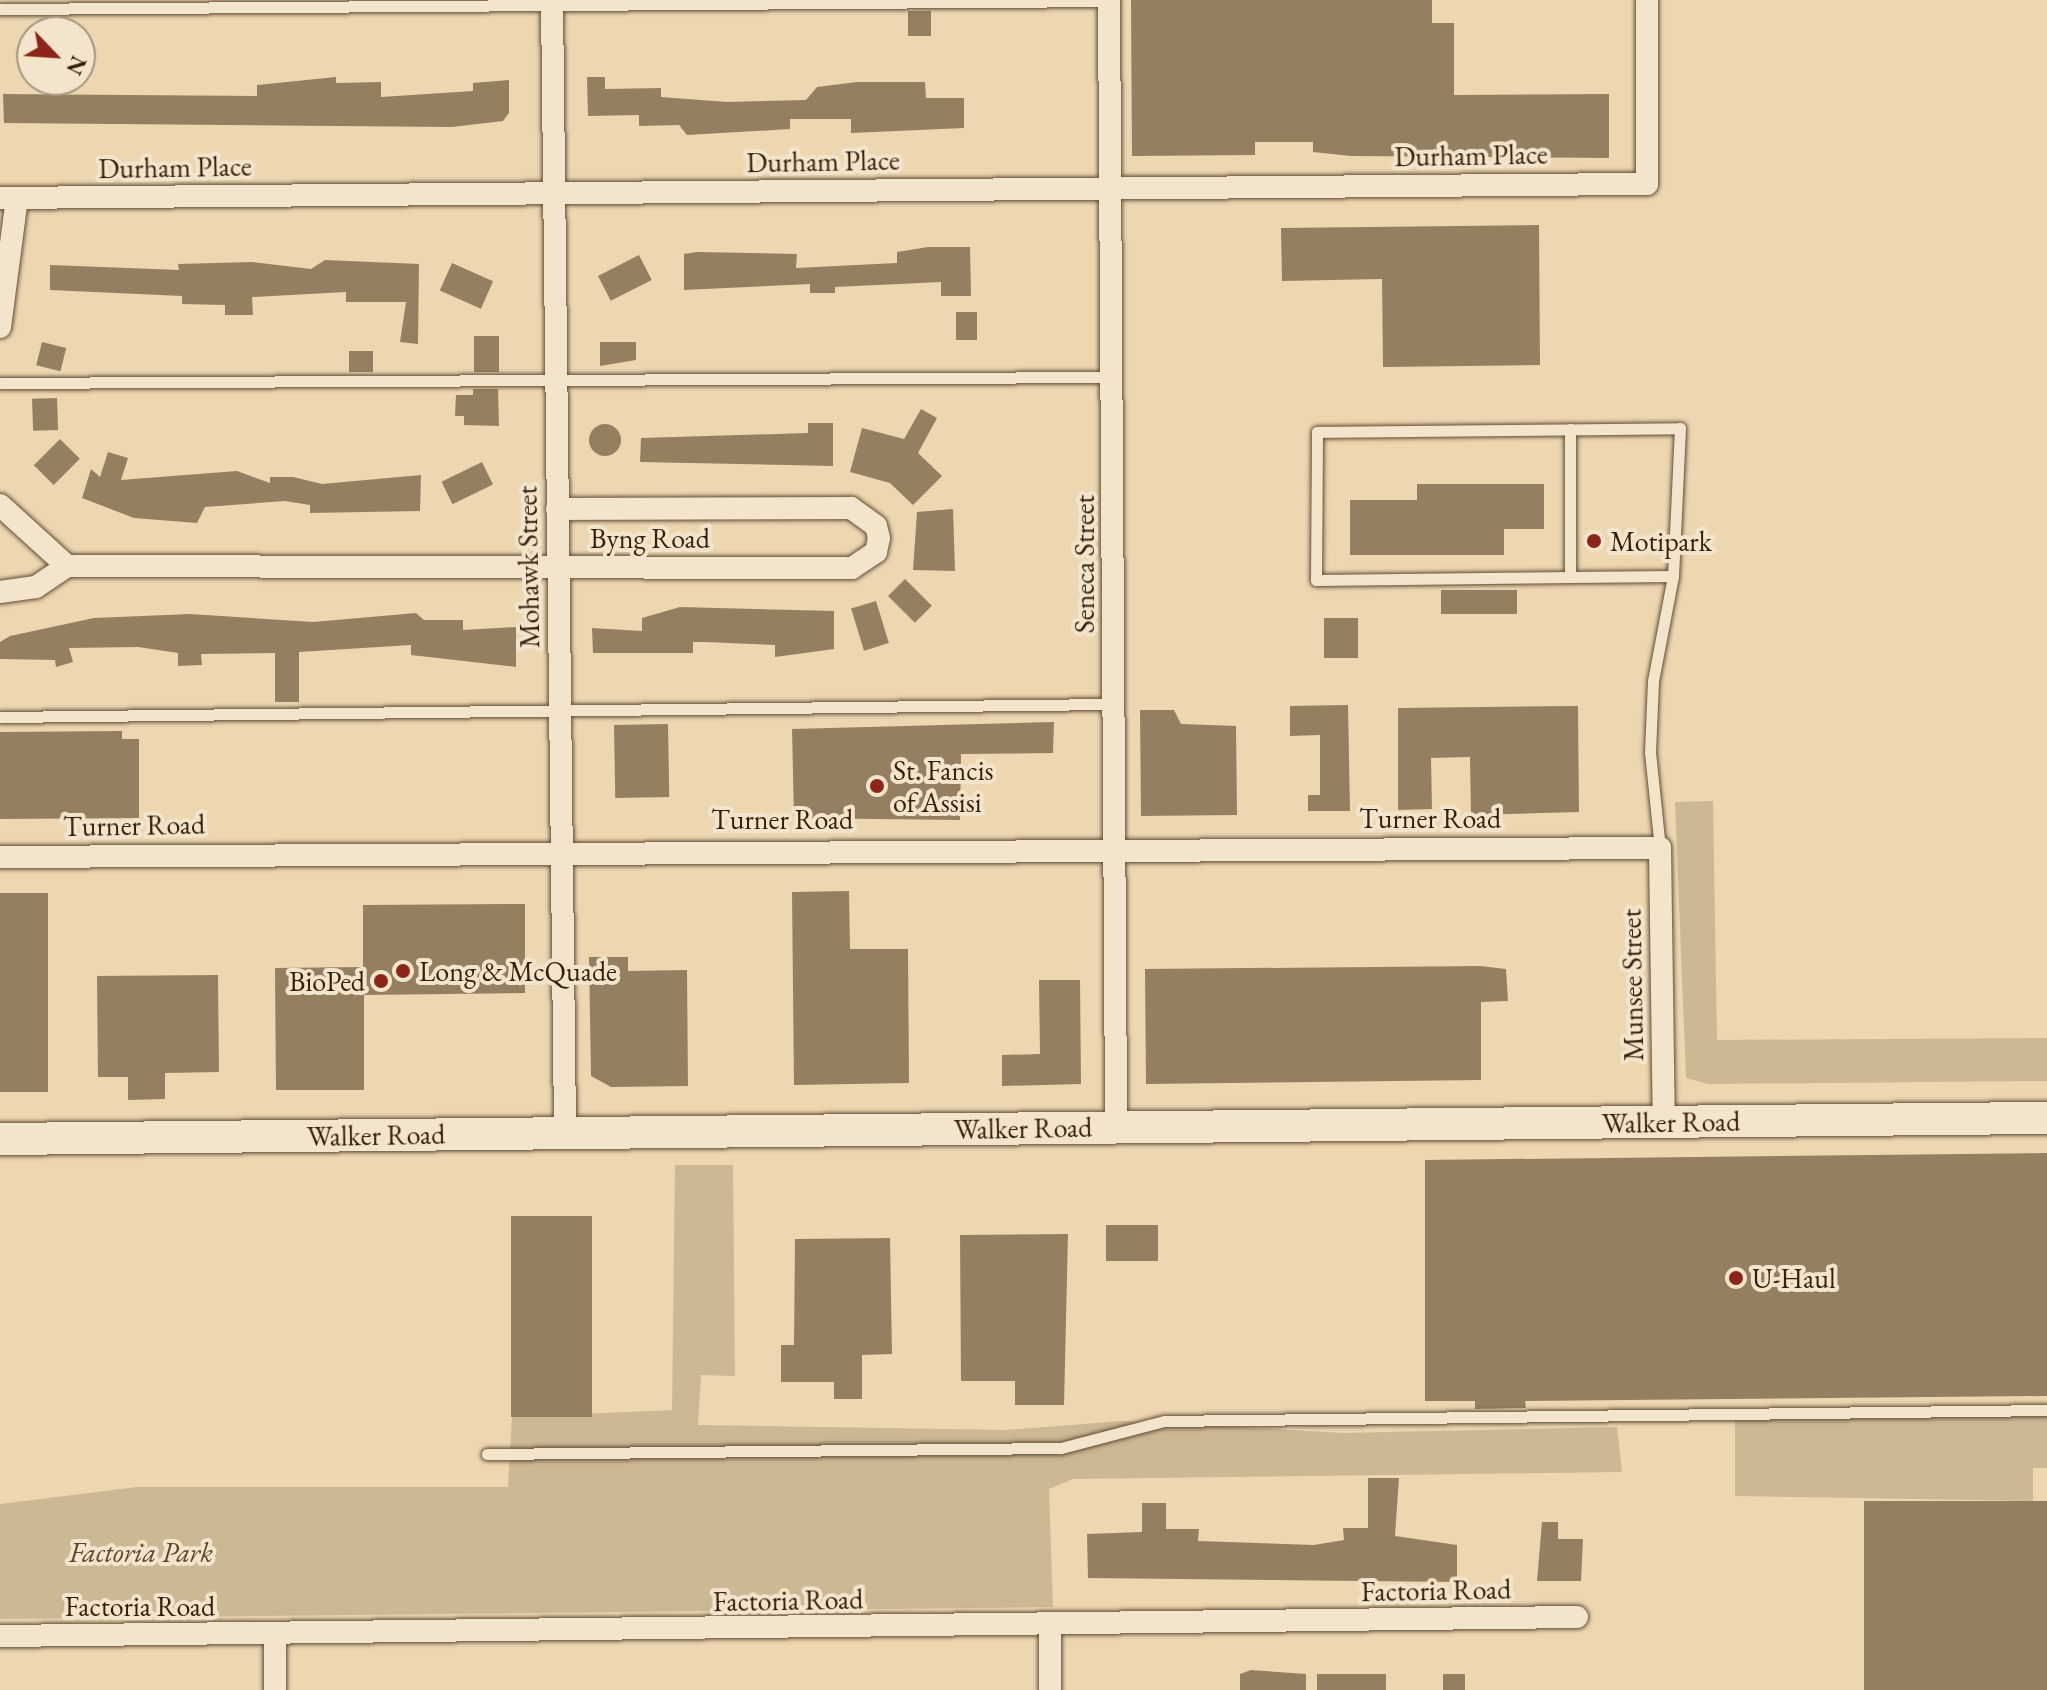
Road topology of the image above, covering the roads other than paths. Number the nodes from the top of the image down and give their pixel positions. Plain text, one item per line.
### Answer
1 (1109, 0) edge
2 (1647, 0) edge
3 (552, 2) edge
4 (0, 9) edge
5 (1111, 188) junction
6 (554, 193) junction
7 (9, 198) edge
8 (0, 327) edge
9 (1112, 377) junction
10 (557, 379) junction
11 (0, 383) edge
12 (1570, 429) junction
13 (0, 505) edge
14 (557, 509) junction
15 (67, 566) junction
16 (559, 568) junction
17 (1673, 576) junction
18 (1570, 577) junction
19 (0, 592) edge
20 (1115, 704) junction
21 (560, 708) junction
22 (0, 717) edge
23 (1115, 847) junction
24 (1660, 848) junction
25 (562, 849) junction
26 (0, 857) edge
27 (2047, 1118) edge
28 (1664, 1122) junction
29 (1116, 1127) junction
30 (565, 1133) junction
31 (0, 1139) edge
32 (2047, 1410) edge
33 (487, 1454) dead end
34 (1577, 1617) dead end
35 (1050, 1627) junction
36 (275, 1635) junction
37 (0, 1636) edge
38 (275, 1690) edge
39 (1050, 1690) edge

1 - 3 lane
1 - 5 street, Seneca Street
2 - 5 street, Durham Place
3 - 4 lane
3 - 6 street, Mohawk Street
5 - 6 street, Durham Place
5 - 9 street, Seneca Street
6 - 7 street, Durham Place
6 - 10 street, Mohawk Street
7 - 8 street
9 - 10 lane
9 - 20 street, Seneca Street
10 - 11 lane
10 - 14 street, Mohawk Street
12 - 17 lane
12 - 18 lane
12 - 18 lane
13 - 15 street
14 - 16 street, Mohawk Street
14 - 16 street, Byng Road
15 - 16 street, Byng Road
15 - 19 street
16 - 21 street, Mohawk Street
17 - 18 lane
17 - 24 lane
20 - 21 lane
20 - 23 street, Seneca Street
21 - 22 lane
21 - 25 street, Mohawk Street
23 - 24 street, Turner Road
23 - 25 street, Turner Road
23 - 29 street, Seneca Street
24 - 28 street, Munsee Street
25 - 26 street, Turner Road
25 - 30 street, Mohawk Street
27 - 28 main road, Walker Road
28 - 29 main road, Walker Road
29 - 30 main road, Walker Road
30 - 31 main road, Walker Road
32 - 33 lane
34 - 35 street, Factoria Road
35 - 36 street, Factoria Road
35 - 39 street
36 - 37 street, Factoria Road
36 - 38 street

